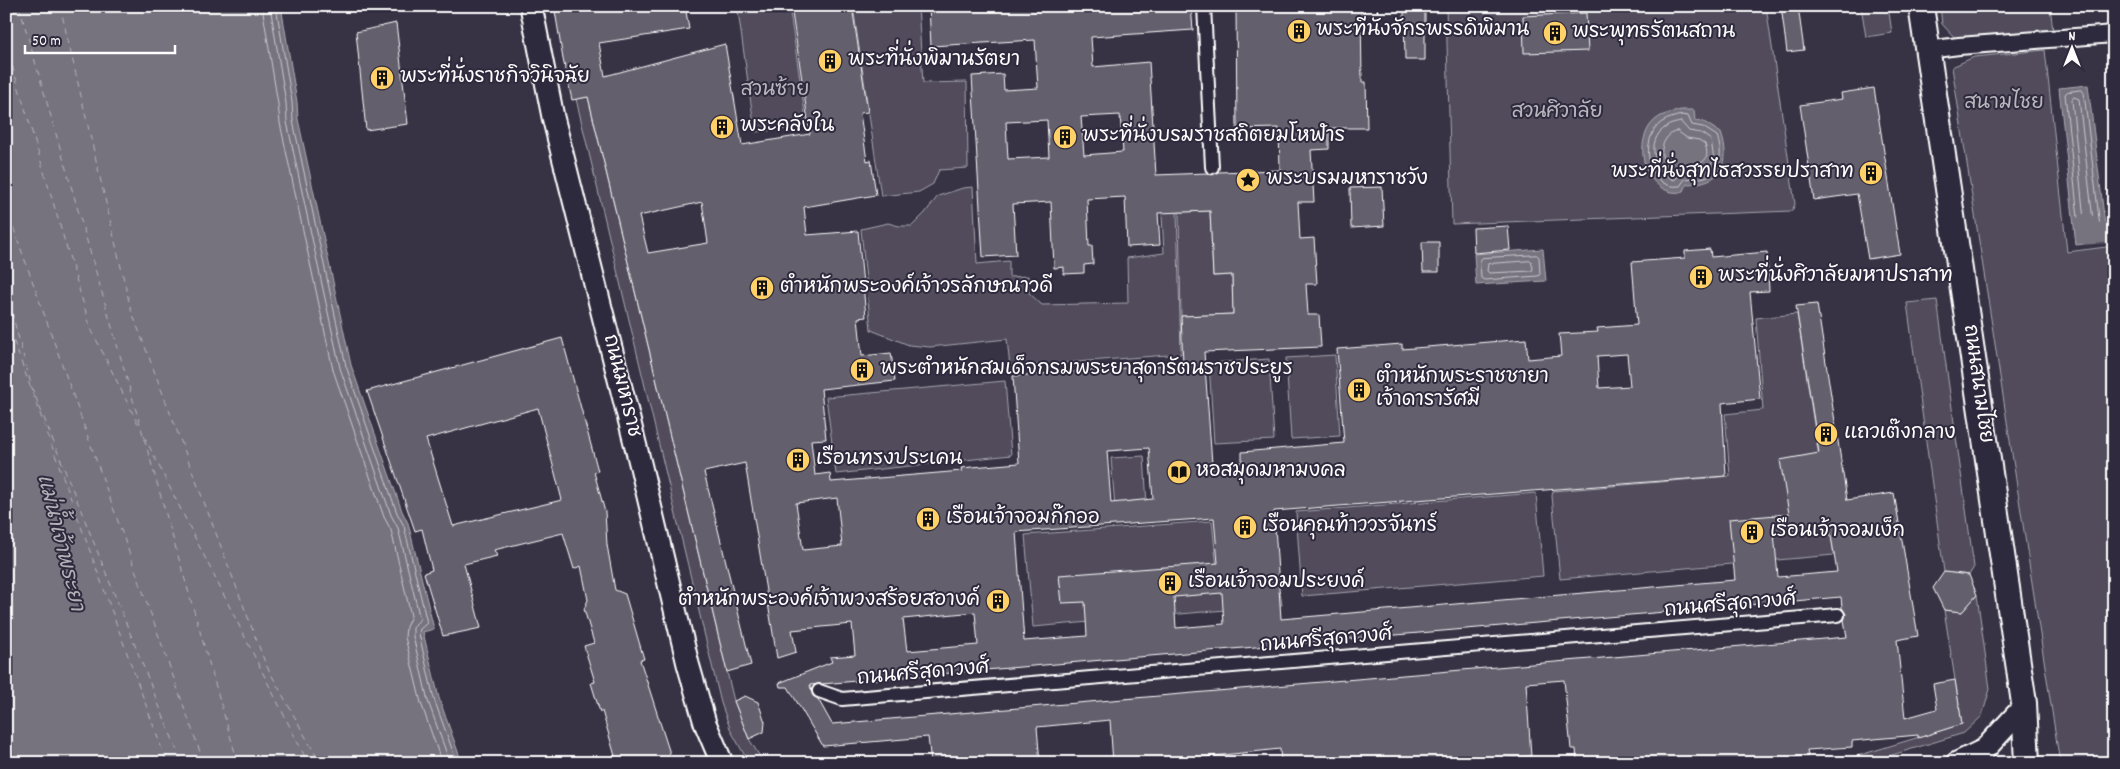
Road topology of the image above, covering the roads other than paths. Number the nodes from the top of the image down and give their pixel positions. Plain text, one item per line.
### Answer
1 (531, 6) edge
2 (1204, 6) edge
3 (1921, 6) edge
4 (2114, 34) edge
5 (1927, 50) junction
6 (1212, 167) dead end
7 (1838, 615) dead end
8 (819, 691) dead end
9 (2024, 703) junction
10 (722, 763) edge
11 (1957, 763) edge
12 (2027, 763) edge

1 - 10 street, ถนนมหาราช
2 - 6 street
3 - 5 main road, ถนนสนามไชย
4 - 5 street
5 - 9 main road, ถนนสนามไชย
7 - 8 street, ถนนศรีสุดาวงศ์
9 - 11 street
9 - 12 main road, ถนนสนามไชย

